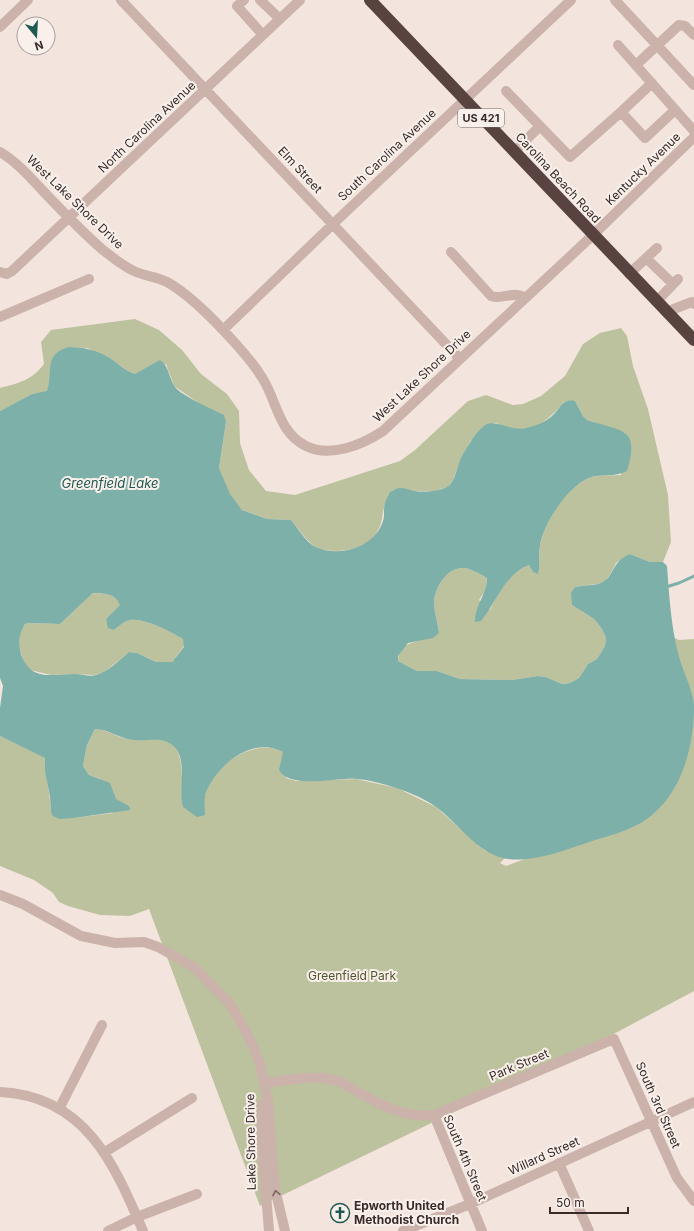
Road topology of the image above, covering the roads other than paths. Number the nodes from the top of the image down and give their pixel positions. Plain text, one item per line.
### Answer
1 (28, 0) edge
2 (121, 0) edge
3 (260, 0) edge
4 (300, 0) edge
5 (370, 0) edge
6 (571, 0) edge
7 (615, 0) edge
8 (238, 2) edge
9 (280, 19) junction
10 (0, 27) edge
11 (263, 35) junction
12 (694, 35) edge
13 (618, 45) dead end
14 (657, 45) junction
15 (636, 65) junction
16 (652, 83) junction
17 (694, 85) edge
18 (206, 90) junction
19 (506, 91) dead end
20 (465, 100) junction
21 (675, 110) junction
22 (621, 112) junction
23 (540, 126) junction
24 (694, 131) edge
25 (694, 137) edge
26 (0, 152) edge
27 (514, 152) junction
28 (69, 218) junction
29 (333, 224) junction
30 (593, 235) junction
31 (657, 248) dead end
32 (451, 252) dead end
33 (646, 258) junction
34 (0, 272) edge
35 (629, 274) junction
36 (89, 279) dead end
37 (524, 297) junction
38 (656, 302) junction
39 (694, 304) edge
40 (666, 312) junction
41 (0, 317) edge
42 (223, 330) junction
43 (693, 340) edge
44 (460, 359) junction
45 (0, 895) edge
46 (102, 1025) dead end
47 (614, 1039) joint
48 (264, 1083) junction
49 (0, 1092) edge
50 (192, 1098) dead end
51 (694, 1102) edge
52 (59, 1109) junction
53 (434, 1115) junction
54 (651, 1123) junction
55 (105, 1152) junction
56 (559, 1163) junction
57 (197, 1194) dead end
58 (694, 1201) edge
59 (470, 1204) junction
60 (137, 1217) junction
61 (108, 1231) edge
62 (143, 1231) edge
63 (269, 1231) edge
64 (285, 1231) edge
65 (403, 1231) edge
66 (482, 1231) edge
67 (589, 1231) edge

1 - 10 street
2 - 18 street, Elm Street
3 - 9 street
4 - 9 street, North Carolina Avenue
5 - 20 highway, Carolina Beach Road / US 421
6 - 20 street, South Carolina Avenue
7 - 14 street
8 - 11 street
9 - 11 street, North Carolina Avenue
11 - 18 street, North Carolina Avenue
12 - 14 street
13 - 15 street
14 - 15 street
14 - 17 street
15 - 16 street
16 - 21 street
16 - 22 street
18 - 28 street, North Carolina Avenue
18 - 29 street, Elm Street
19 - 23 street
20 - 27 highway, Carolina Beach Road / US 421
20 - 29 street, South Carolina Avenue
21 - 22 street
21 - 24 street
22 - 23 street
23 - 27 street
25 - 30 street, Kentucky Avenue
26 - 28 street, West Lake Shore Drive
27 - 30 highway, Carolina Beach Road / US 421
28 - 34 street, North Carolina Avenue
28 - 42 street, West Lake Shore Drive
29 - 42 street, South Carolina Avenue
29 - 44 street, Elm Street
30 - 35 highway, Carolina Beach Road / US 421
30 - 37 street, West Lake Shore Drive
31 - 33 street
32 - 37 street
33 - 35 street
33 - 38 street
35 - 38 highway, Carolina Beach Road / US 421
36 - 41 street
37 - 44 street, West Lake Shore Drive
38 - 40 highway, Carolina Beach Road / US 421
39 - 40 street
40 - 43 highway, Carolina Beach Road / US 421
42 - 44 street, West Lake Shore Drive
45 - 48 street
46 - 52 street
47 - 53 street, Park Street
47 - 54 street, South 3rd Street
48 - 53 street, South 4th Street
48 - 63 street, Lake Shore Drive
64 -> 48 street, Lake Shore Drive
49 - 52 street
50 - 55 street
51 - 54 street, Willard Street
52 - 55 street
53 - 59 street, South 4th Street
54 - 56 street, Willard Street
54 - 58 street, South 3rd Street
55 - 60 street
56 - 59 street, Willard Street
56 - 67 street
57 - 60 street
59 - 65 street, Willard Street
59 - 66 street, South 4th Street
60 - 61 street
60 - 62 street

